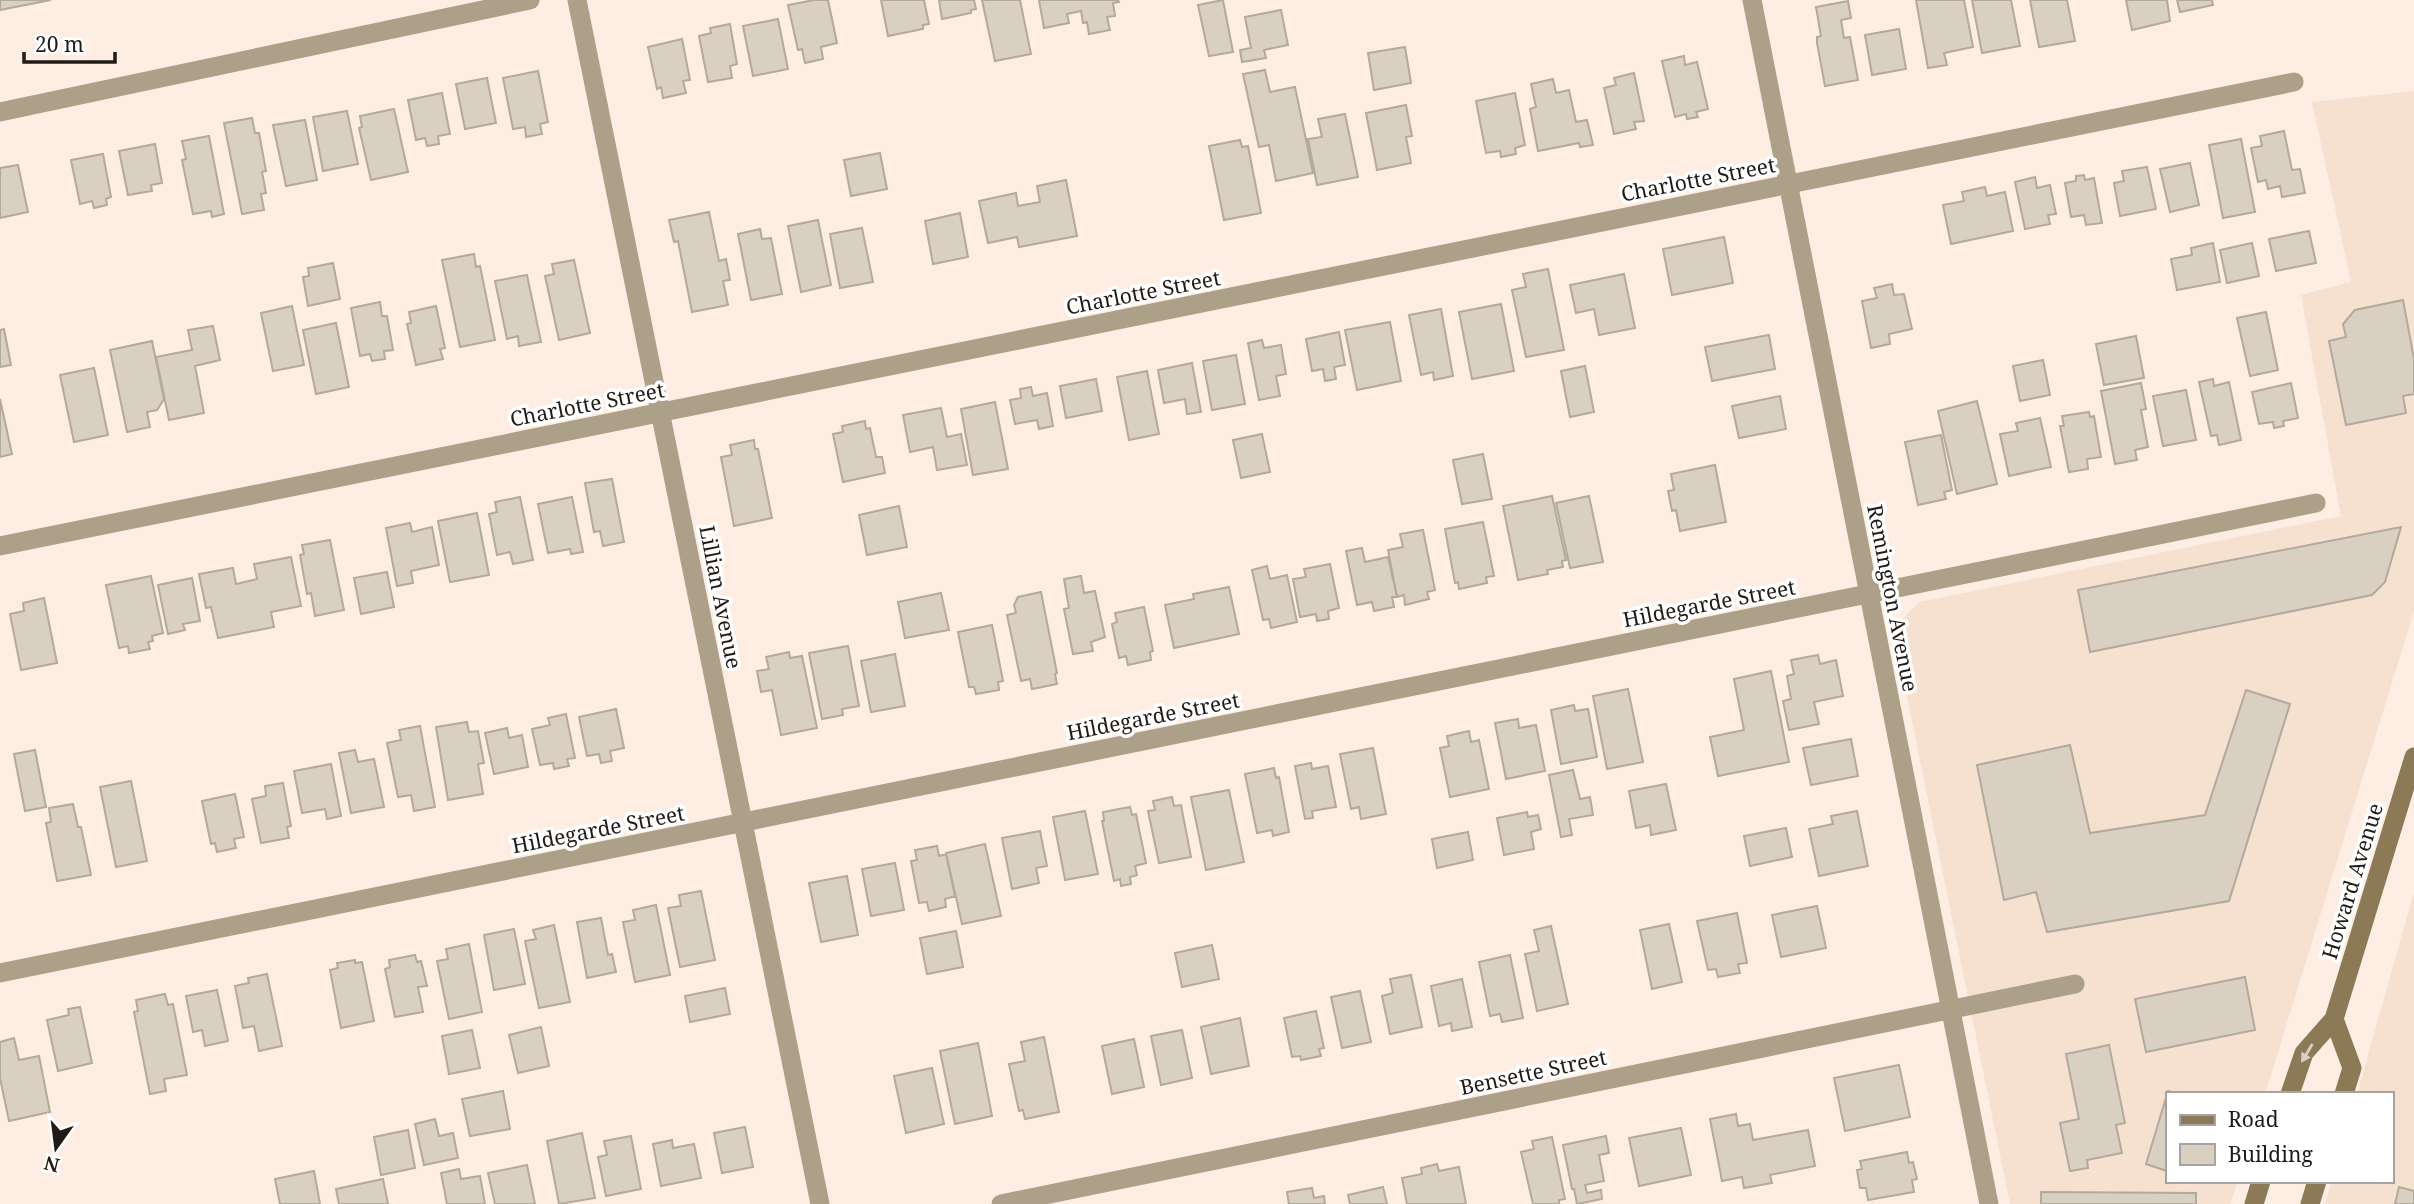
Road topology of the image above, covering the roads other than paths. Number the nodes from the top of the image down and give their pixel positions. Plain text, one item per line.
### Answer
1 (530, 0) edge
2 (577, 0) edge
3 (1752, 0) edge
4 (2294, 82) dead end
5 (0, 112) edge
6 (1788, 184) junction
7 (660, 412) junction
8 (2316, 503) dead end
9 (0, 546) edge
10 (1869, 593) junction
11 (2414, 757) edge
12 (743, 822) junction
13 (0, 973) edge
14 (2075, 984) dead end
15 (1951, 1009) junction
16 (2334, 1019) junction
17 (2291, 1092) edge
18 (2345, 1092) edge
19 (2261, 1183) edge
20 (2316, 1183) edge
21 (820, 1204) edge
22 (1001, 1204) edge
23 (1989, 1204) edge
24 (2254, 1204) edge
25 (2310, 1204) edge

1 - 5 street
2 - 7 street, Lillian Avenue
3 - 6 street, Remington Avenue
4 - 6 street, Charlotte Street
6 - 7 street, Charlotte Street
6 - 10 street, Remington Avenue
7 - 9 street, Charlotte Street
7 - 12 street, Lillian Avenue
8 - 10 street, Hildegarde Street
10 - 12 street, Hildegarde Street
10 - 15 street, Remington Avenue
11 - 16 main road, Howard Avenue
12 - 13 street, Hildegarde Street
12 - 21 street, Lillian Avenue
14 - 15 street, Bensette Street
15 - 22 street, Bensette Street
15 - 23 street, Remington Avenue
16 -> 17 main road, Howard Avenue
16 - 18 main road
19 - 24 main road
20 - 25 main road

